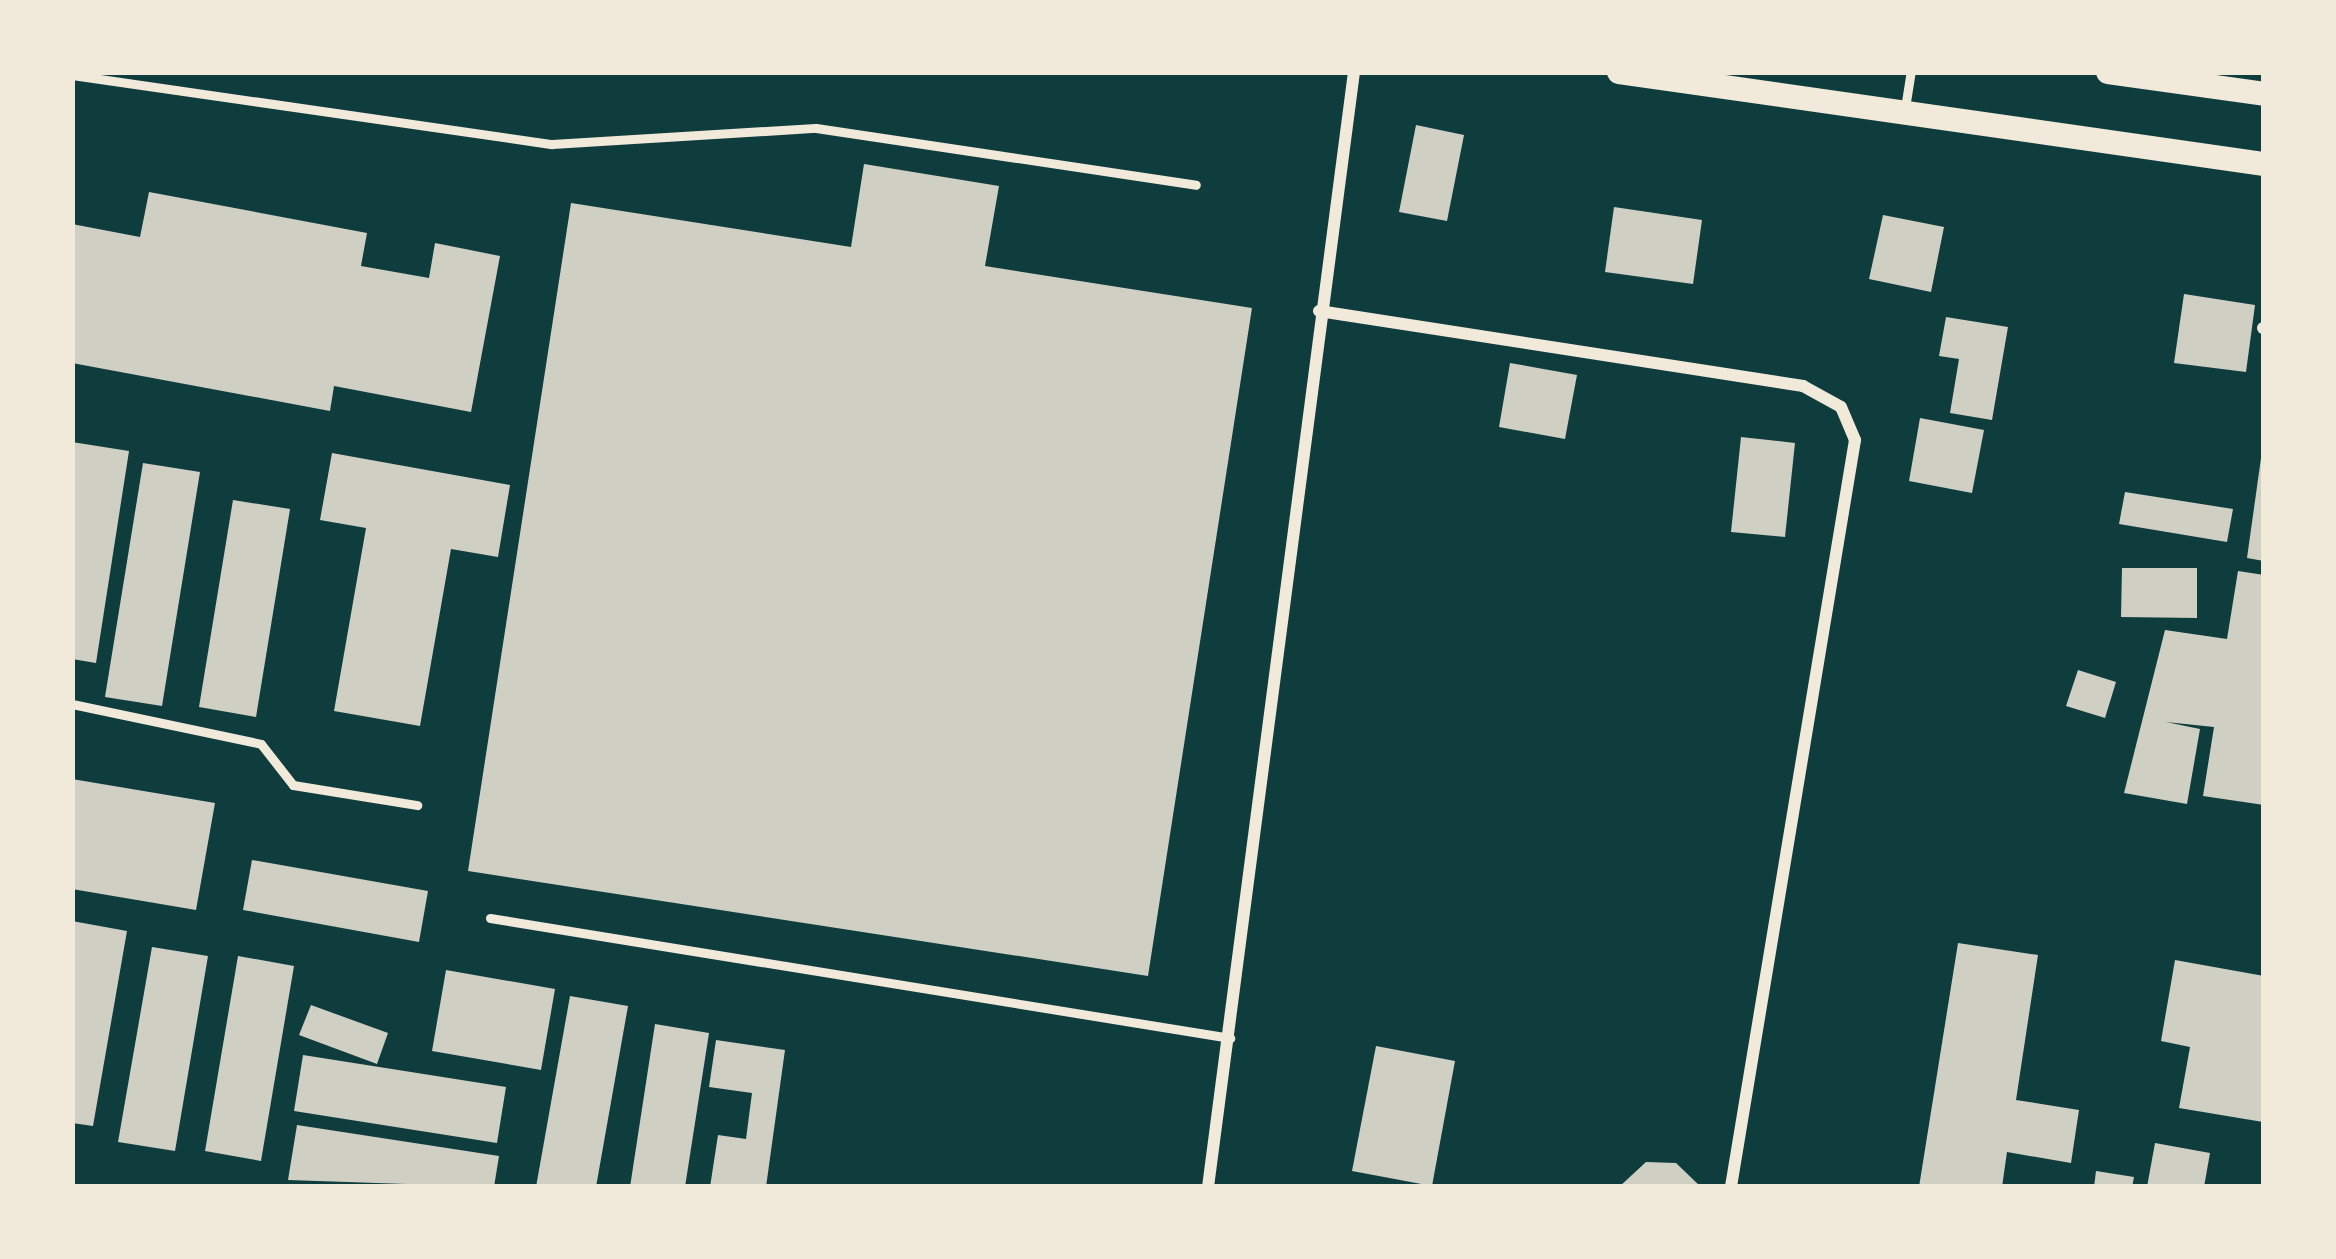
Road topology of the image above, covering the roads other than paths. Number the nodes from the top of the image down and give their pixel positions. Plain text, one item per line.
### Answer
1 (1354, 72) edge
2 (1619, 72) edge
3 (1910, 72) edge
4 (2108, 72) edge
5 (72, 75) edge
6 (2264, 94) edge
7 (1904, 110) junction
8 (2264, 164) edge
9 (1196, 185) dead end
10 (1319, 311) junction
11 (72, 704) edge
12 (417, 805) dead end
13 (490, 918) dead end
14 (1233, 1039) junction
15 (1208, 1187) edge
16 (1731, 1187) edge

1 - 10 street
2 - 7 main road
3 - 7 lane
4 - 6 main road
5 - 9 lane
7 - 8 main road
10 - 14 street
10 - 16 street
11 - 12 lane
13 - 14 lane
14 - 15 street

